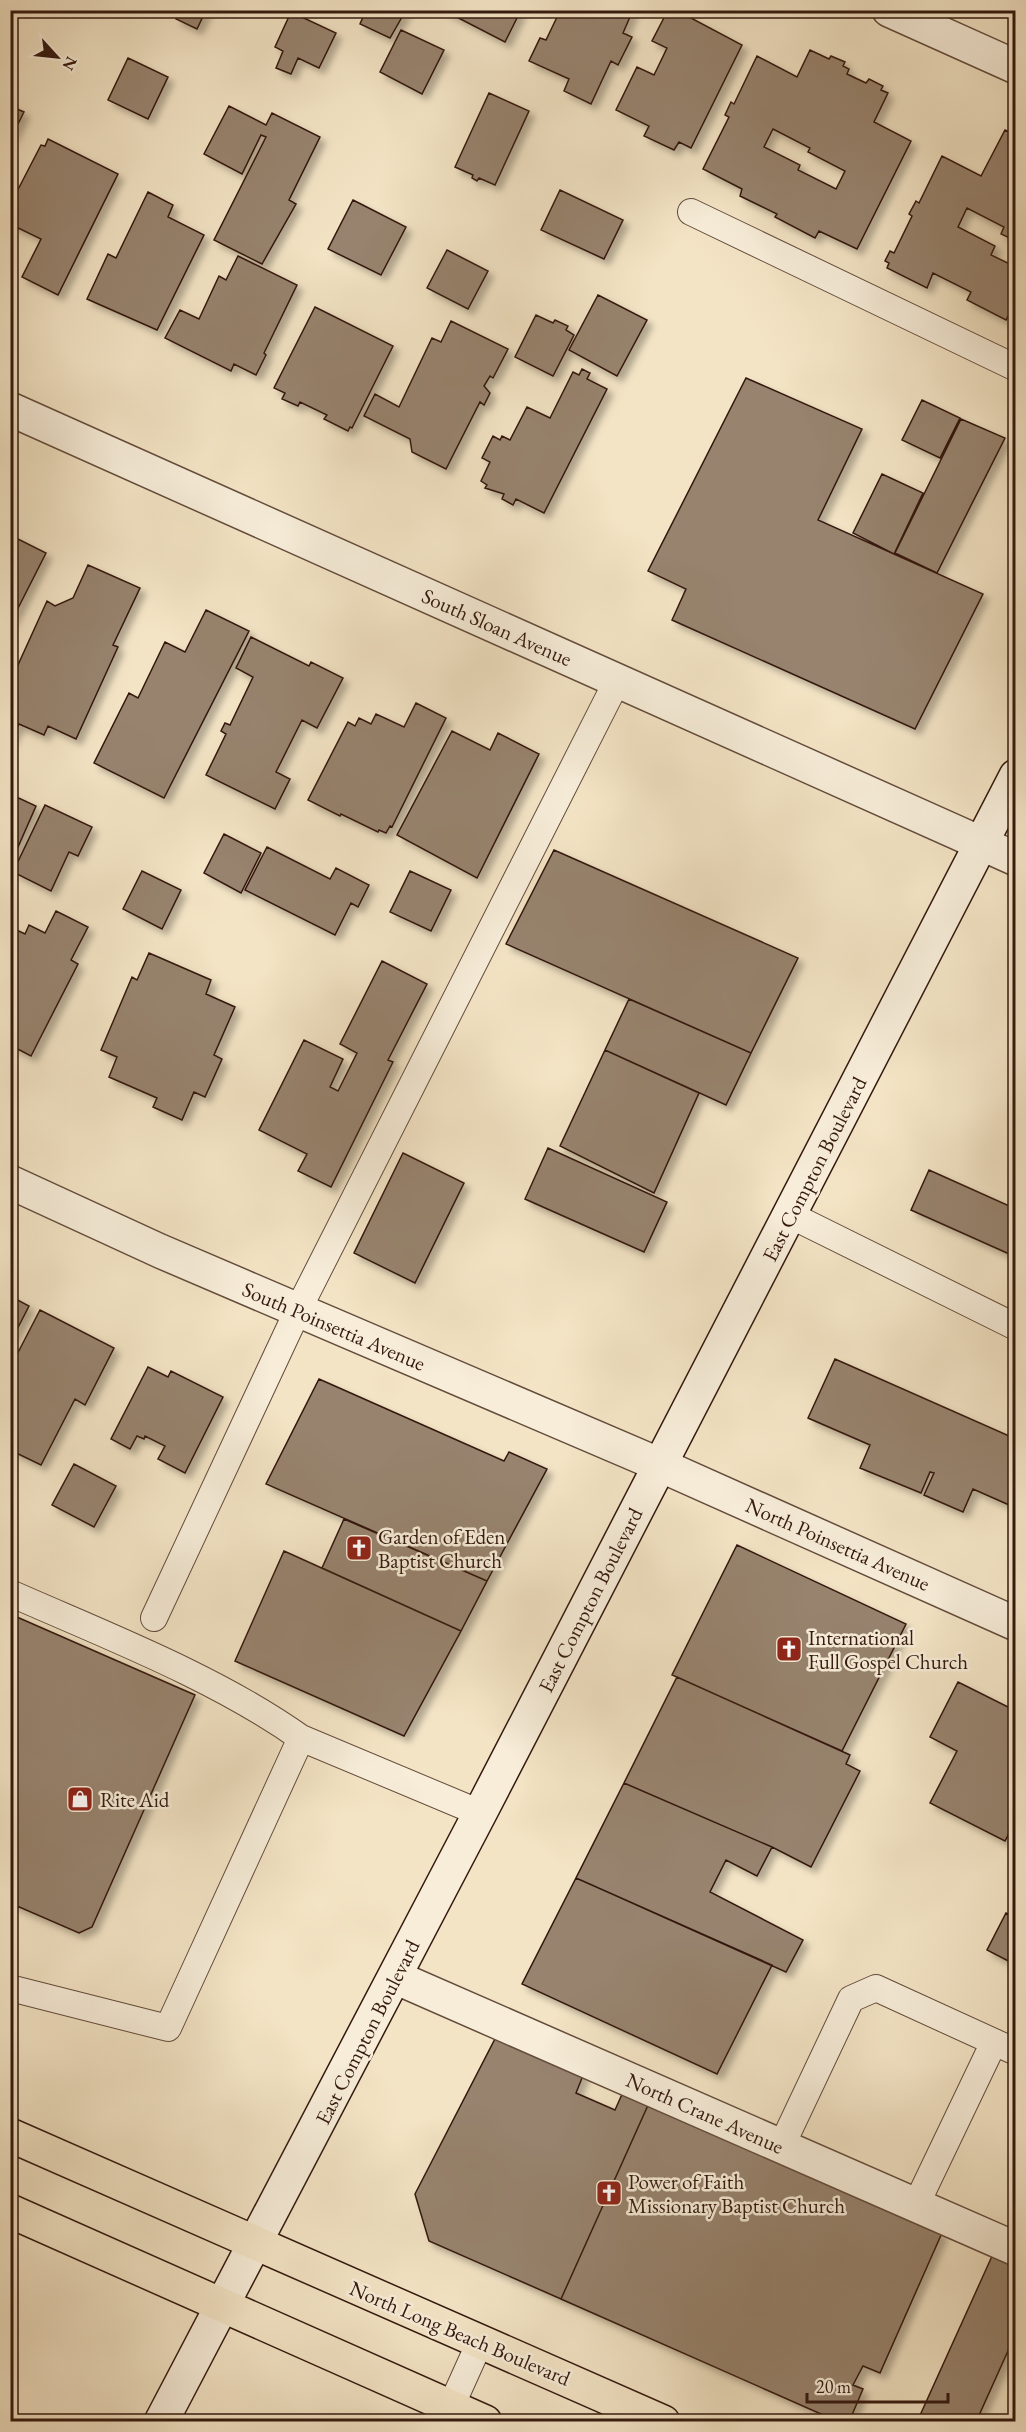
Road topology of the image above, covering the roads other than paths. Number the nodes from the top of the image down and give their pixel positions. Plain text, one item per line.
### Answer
1 (899, 13) edge
2 (1016, 67) edge
3 (691, 212) dead end
4 (1016, 368) edge
5 (10, 410) edge
6 (617, 681) junction
7 (1016, 777) edge
8 (983, 844) junction
9 (1016, 859) edge
10 (10, 1182) edge
11 (790, 1215) junction
12 (298, 1310) junction
13 (1016, 1327) edge
14 (660, 1465) junction
15 (10, 1593) edge
16 (154, 1618) dead end
17 (1016, 1624) edge
18 (301, 1738) junction
19 (480, 1813) junction
20 (395, 1977) junction
21 (10, 1988) edge
22 (1005, 2047) edge
23 (10, 2135) edge
24 (782, 2147) junction
25 (916, 2205) junction
26 (10, 2211) edge
27 (256, 2244) junction
28 (1016, 2249) edge
29 (220, 2306) junction
30 (480, 2342) junction
31 (448, 2414) edge
32 (161, 2421) edge
33 (484, 2421) edge
34 (663, 2421) edge

1 - 2 street
3 - 4 lane
5 - 6 street, South Sloan Avenue
6 - 8 street, South Sloan Avenue
6 - 12 lane
7 - 8 street, East Compton Boulevard
8 - 9 street, South Sloan Avenue
8 - 11 street, East Compton Boulevard
10 - 12 street, South Poinsettia Avenue
11 - 13 lane
11 - 14 street, East Compton Boulevard
12 - 14 street, South Poinsettia Avenue
12 - 16 lane
14 - 17 street, North Poinsettia Avenue
14 - 19 street, East Compton Boulevard
15 - 18 lane
18 - 19 lane
18 - 21 lane
19 - 20 street, East Compton Boulevard
20 - 24 street, North Crane Avenue
20 - 27 street, East Compton Boulevard
22 - 24 lane
22 - 25 lane
23 - 27 main road, North Long Beach Boulevard
24 - 25 street, North Crane Avenue
25 - 28 street, North Crane Avenue
26 - 29 main road
27 - 29 street, East Compton Boulevard
27 - 30 main road, North Long Beach Boulevard
29 - 31 main road
29 - 32 street, East Compton Boulevard
30 - 31 lane
30 - 34 main road, North Long Beach Boulevard
31 - 33 main road

